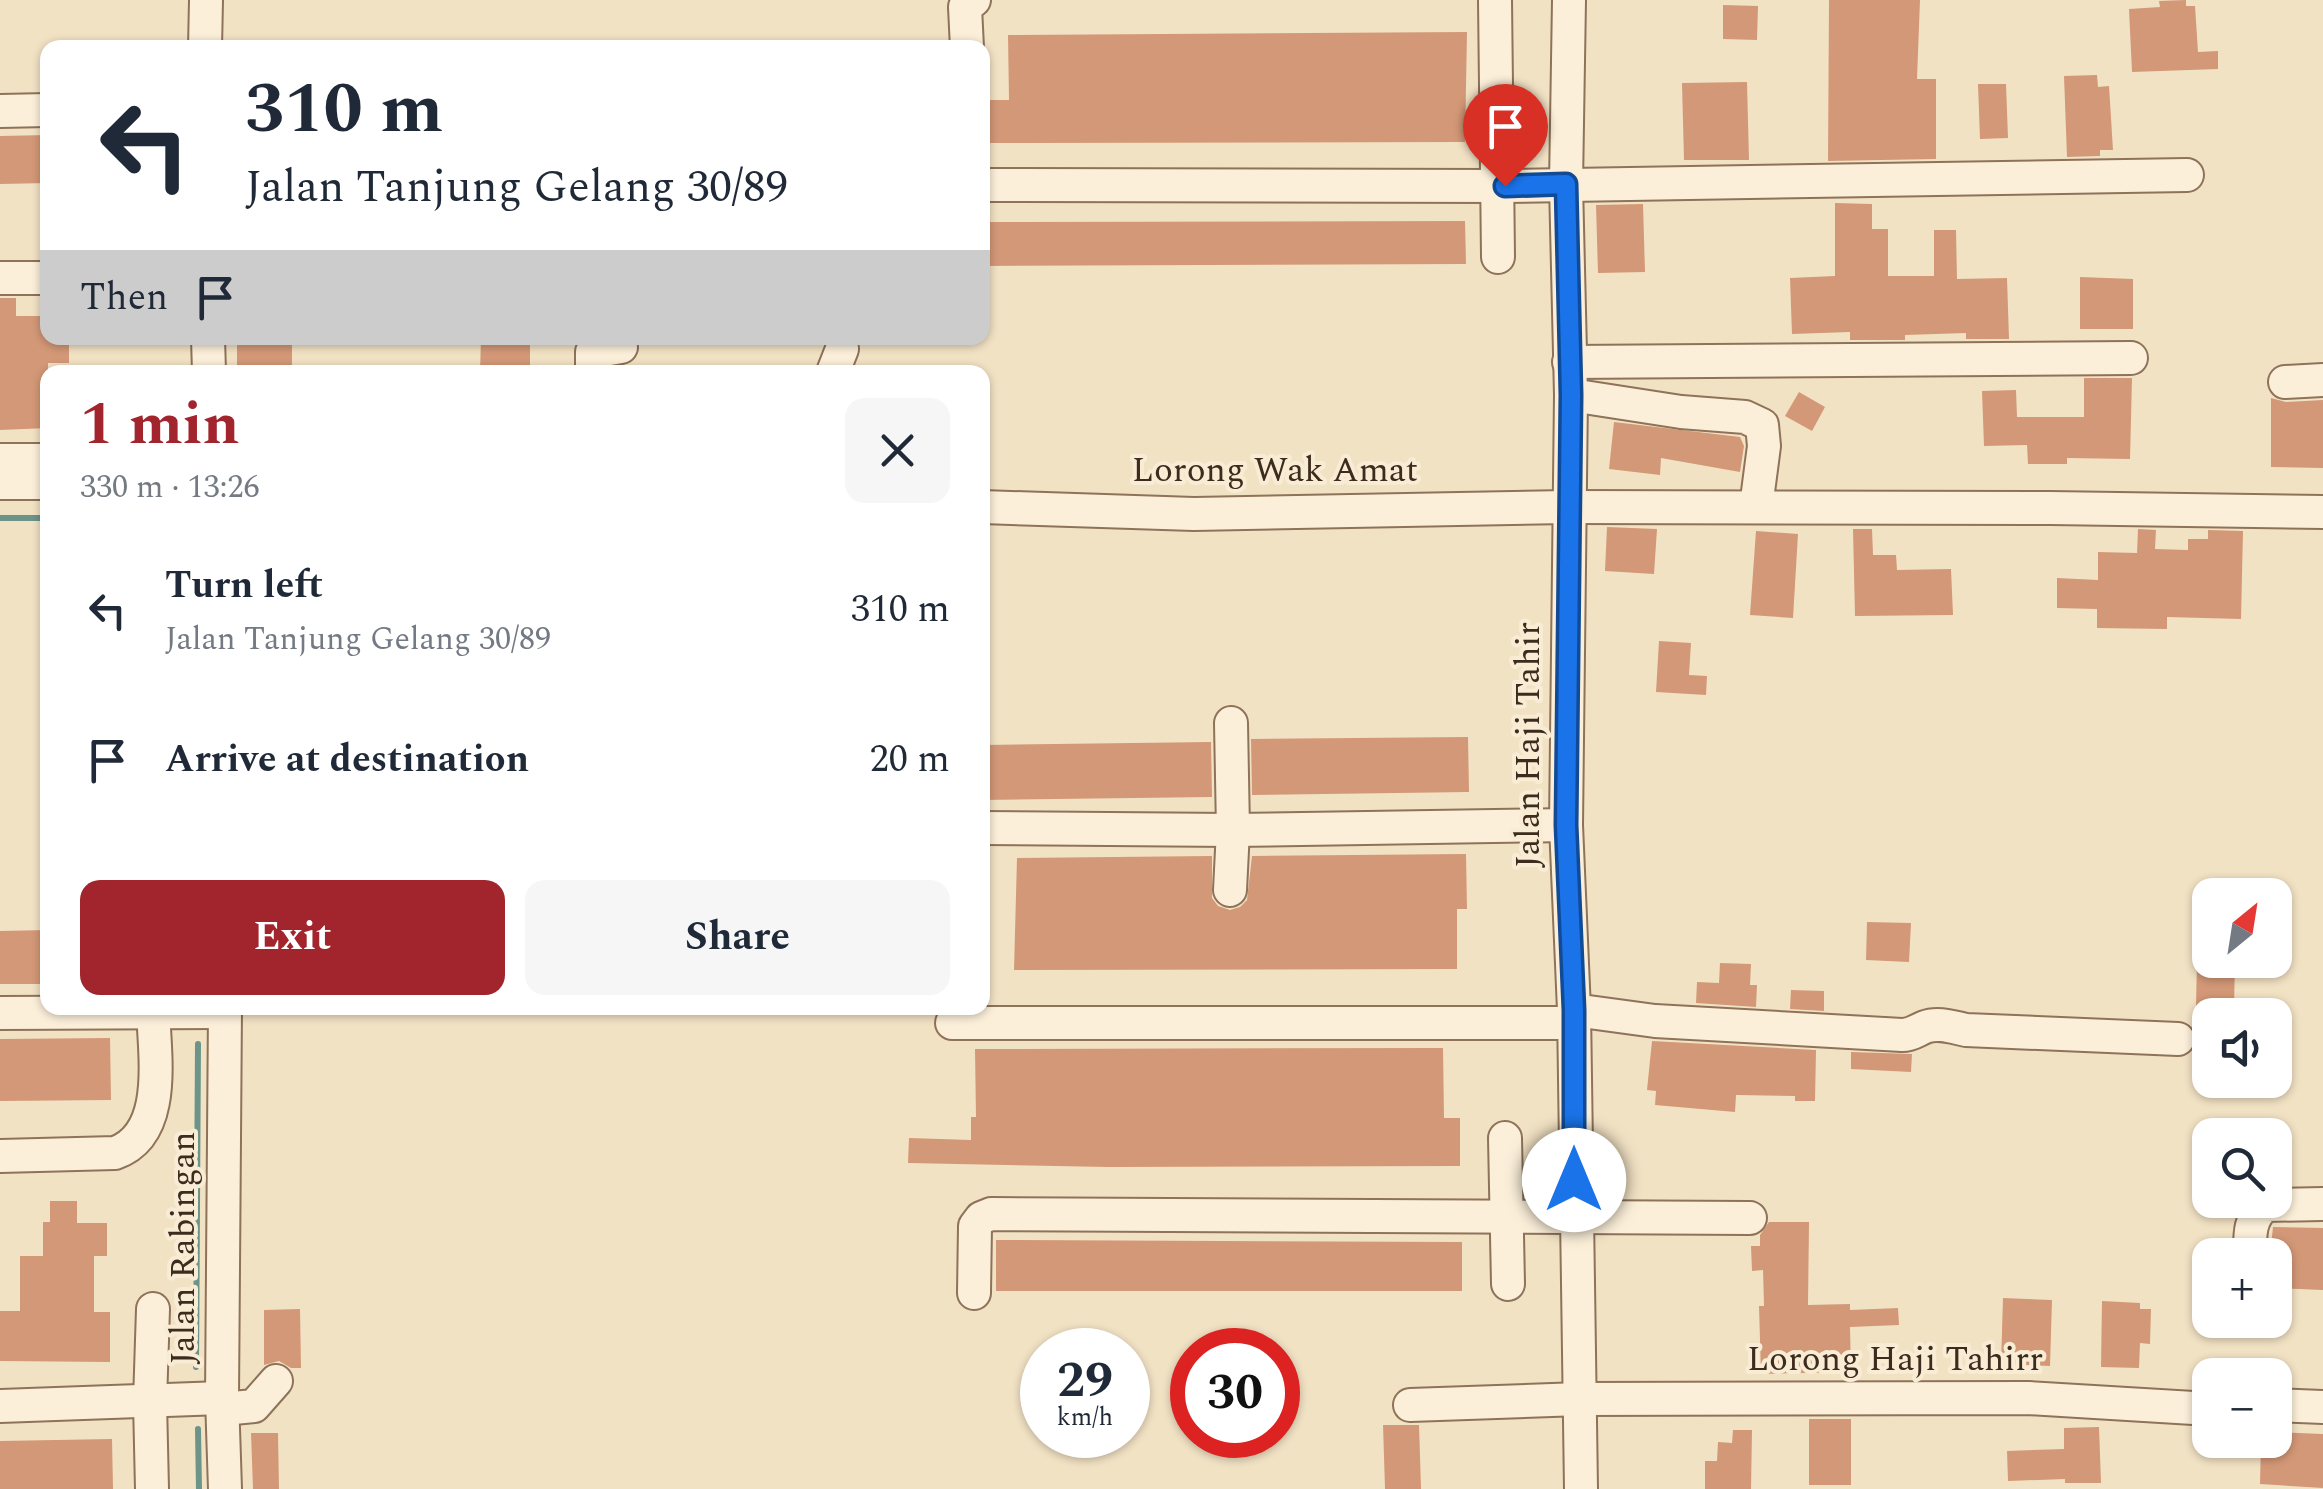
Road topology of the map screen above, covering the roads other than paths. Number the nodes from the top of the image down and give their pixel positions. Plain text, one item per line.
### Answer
1 (206, 0) edge
2 (1495, 0) edge
3 (1569, 0) edge
4 (967, 2) edge
5 (205, 40) edge
6 (966, 40) edge
7 (40, 110) edge
8 (0, 111) edge
9 (2186, 175) dead end
10 (1566, 184) junction
11 (990, 186) edge
12 (1498, 186) junction
13 (1498, 258) dead end
14 (0, 278) edge
15 (40, 278) edge
16 (621, 347) dead end
17 (2131, 358) dead end
18 (592, 365) edge
19 (1570, 379) junction
20 (2323, 380) edge
21 (2285, 382) dead end
22 (0, 460) edge
23 (40, 460) edge
24 (0, 483) edge
25 (40, 483) edge
26 (1568, 506) junction
27 (990, 507) edge
28 (1756, 507) junction
29 (2323, 512) edge
30 (1231, 723) dead end
31 (1566, 825) junction
32 (990, 828) edge
33 (1233, 830) junction
34 (1230, 890) dead end
35 (40, 1012) edge
36 (0, 1013) edge
37 (154, 1015) edge
38 (225, 1015) edge
39 (1574, 1016) junction
40 (952, 1024) dead end
41 (2178, 1039) dead end
42 (1505, 1138) dead end
43 (0, 1156) edge
44 (2323, 1204) edge
45 (1506, 1218) junction
46 (1750, 1218) dead end
47 (1575, 1219) junction
48 (2250, 1238) edge
49 (1508, 1284) dead end
50 (974, 1292) dead end
51 (153, 1309) dead end
52 (276, 1380) dead end
53 (1580, 1399) junction
54 (150, 1402) junction
55 (222, 1404) junction
56 (1410, 1405) dead end
57 (0, 1406) edge
58 (2292, 1406) edge
59 (2323, 1407) edge
60 (2192, 1408) edge
61 (152, 1489) edge
62 (225, 1489) edge
63 (1581, 1489) edge

1 - 5 street
2 - 12 street
3 - 10 street, Jalan Haji Tahir
4 - 6 street
7 - 8 street
9 - 10 street
10 - 12 street
10 - 19 street, Jalan Haji Tahir
11 - 12 street
12 - 13 street
14 - 15 street
16 - 18 street
17 - 19 street
19 - 26 street, Jalan Haji Tahir
19 - 28 street
20 - 21 street
22 - 23 street
24 - 25 street
26 - 27 street, Lorong Wak Amat
26 - 28 street, Lorong Wak Amat
26 - 31 street, Jalan Haji Tahir
28 - 29 street, Lorong Wak Amat
30 - 33 street
31 - 33 street
31 - 39 street, Jalan Haji Tahir
32 - 33 street
33 - 34 street
35 - 36 street
37 - 43 street
38 - 55 street, Jalan Rabingan
39 - 40 street
39 - 41 street
39 - 47 street, Jalan Haji Tahir
42 - 45 street
44 - 48 street
45 - 47 street
45 - 49 street
45 - 50 street
46 - 47 street
47 - 53 street, Jalan Haji Tahir
51 - 54 street
52 - 55 street
53 - 56 street, Lorong Haji Tahirr
53 - 60 street, Lorong Haji Tahirr
53 - 63 street, Jalan Haji Tahir
54 - 55 street
54 - 57 street
54 - 61 street
55 - 62 street, Jalan Rabingan
58 - 59 street

